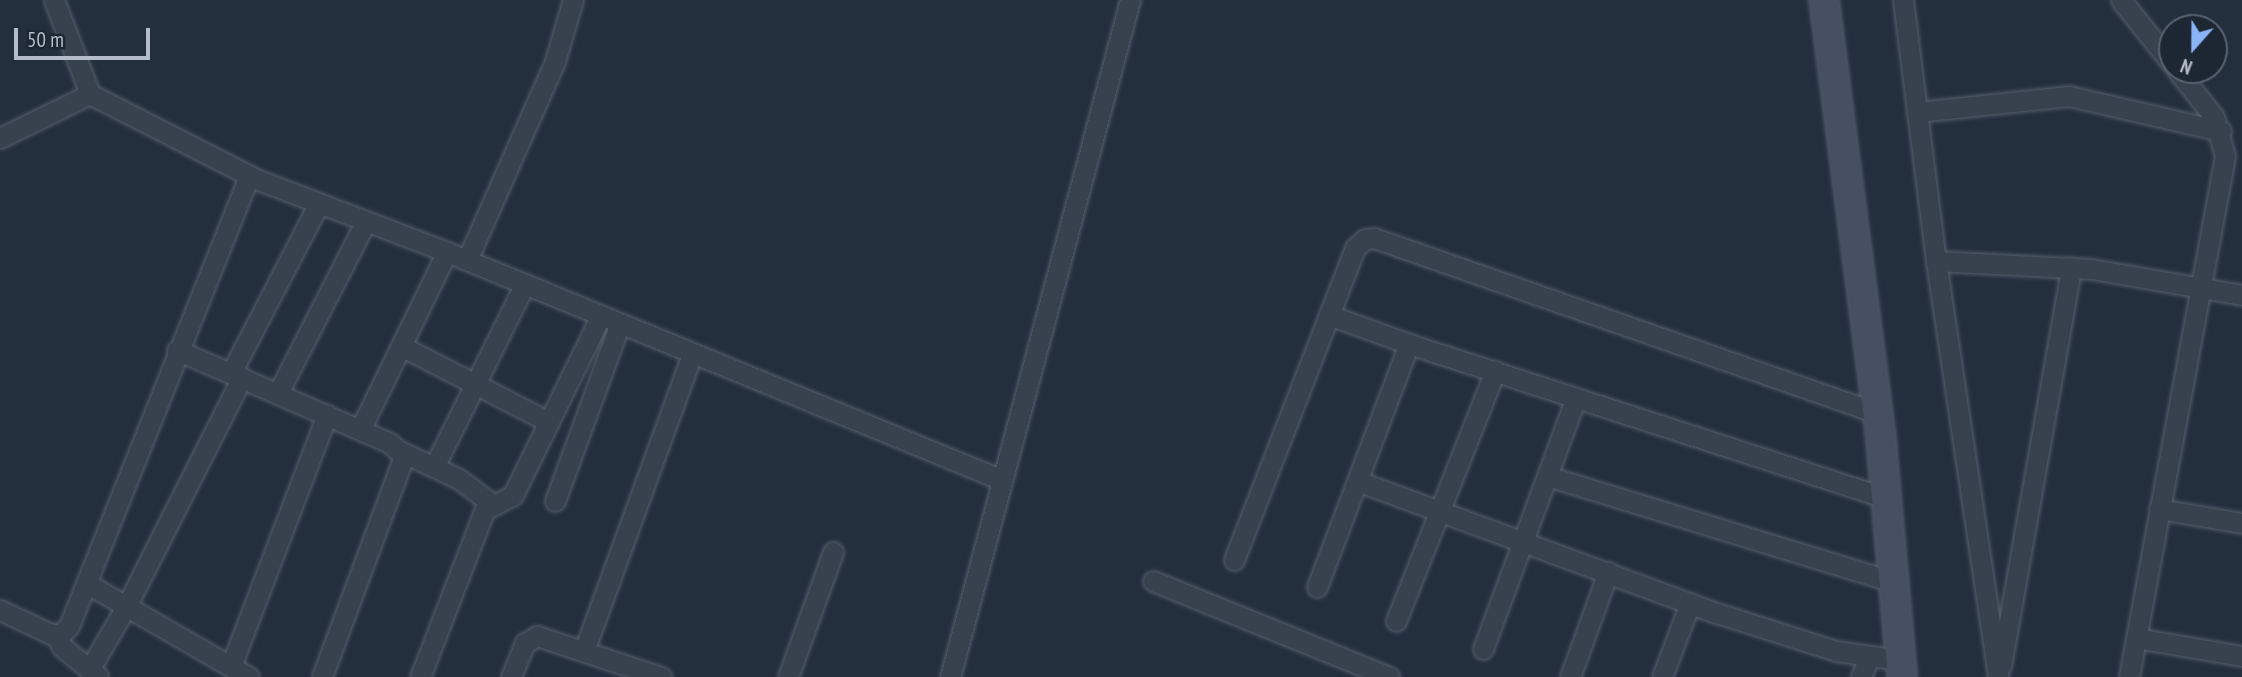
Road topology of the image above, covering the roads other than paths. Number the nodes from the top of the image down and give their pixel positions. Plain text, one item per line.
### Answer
1 (54, 0) edge
2 (573, 0) edge
3 (1130, 0) edge
4 (1824, 0) edge
5 (1903, 0) edge
6 (2120, 0) edge
7 (2158, 47) edge
8 (2187, 84) edge
9 (90, 94) junction
10 (1917, 112) junction
11 (2221, 131) junction
12 (0, 138) edge
13 (252, 179) junction
14 (319, 203) junction
15 (366, 221) junction
16 (447, 252) junction
17 (467, 260) junction
18 (1936, 261) junction
19 (2071, 267) junction
20 (525, 284) junction
21 (2199, 287) junction
22 (2242, 295) edge
23 (601, 315) junction
24 (1329, 315) junction
25 (620, 323) junction
26 (1409, 344) junction
27 (401, 346) junction
28 (177, 350) junction
29 (692, 354) junction
30 (1495, 371) junction
31 (236, 375) junction
32 (475, 384) junction
33 (278, 393) junction
34 (1576, 398) junction
35 (1877, 414) junction
36 (327, 415) junction
37 (549, 422) junction
38 (360, 430) junction
39 (400, 451) junction
40 (434, 467) junction
41 (1548, 476) junction
42 (1002, 480) junction
43 (1360, 481) junction
44 (1886, 498) junction
45 (555, 501) dead end
46 (488, 508) junction
47 (2159, 509) junction
48 (1439, 510) junction
49 (2242, 523) edge
50 (1522, 540) junction
51 (833, 552) dead end
52 (1234, 560) dead end
53 (1608, 572) junction
54 (1153, 581) dead end
55 (1893, 582) junction
56 (86, 583) junction
57 (1317, 587) dead end
58 (1690, 603) junction
59 (127, 605) junction
60 (0, 610) edge
61 (1396, 621) dead end
62 (55, 634) junction
63 (2136, 638) junction
64 (1483, 649) dead end
65 (584, 651) junction
66 (2242, 656) edge
67 (1869, 657) junction
68 (231, 666) junction
69 (610, 669) edge
70 (1901, 669) edge
71 (94, 673) edge
72 (249, 677) edge
73 (322, 677) edge
74 (420, 677) edge
75 (511, 677) edge
76 (662, 677) edge
77 (788, 677) edge
78 (950, 677) edge
79 (1389, 677) edge
80 (1570, 677) edge
81 (1662, 677) edge
82 (1861, 677) edge
83 (1999, 677) edge
84 (2129, 677) edge

1 - 9 street
2 - 17 street
3 - 42 street
4 - 35 street
5 - 10 street
6 - 7 street
8 - 11 street
9 - 12 street
9 - 13 street
10 - 11 street
10 - 18 street
11 - 21 street
13 - 14 street
13 - 28 street
14 - 15 street
14 - 31 street
15 - 16 street
15 - 33 street
16 - 17 street
16 - 27 street
17 - 20 street
18 - 19 street
18 - 83 street
19 - 21 street
19 - 83 street
20 - 23 street
20 - 32 street
21 - 22 street
21 - 47 street
23 - 25 street
23 - 37 street
24 - 26 street
24 - 35 street
24 - 52 street
25 - 29 street
25 - 45 street
26 - 30 street
26 - 43 street
27 - 32 street
27 - 38 street
28 - 31 street
28 - 56 street
29 - 42 street
29 - 65 street
30 - 34 street
30 - 48 street
31 - 33 street
31 - 59 street
32 - 37 street
32 - 40 street
33 - 36 street
34 - 41 street
34 - 44 street
35 - 44 street
36 - 38 street
36 - 68 street
37 - 46 street
38 - 39 street
39 - 40 street
39 - 73 street
40 - 46 street
41 - 50 street
41 - 55 street
42 - 78 street
43 - 48 street
43 - 57 street
44 - 55 street
46 - 74 street
47 - 49 street
47 - 63 street
48 - 50 street
48 - 61 street
50 - 53 street
50 - 64 street
51 - 77 street
53 - 58 street
53 - 80 street
54 - 79 street
55 - 70 street
56 - 59 street
56 - 62 street
58 - 67 street
58 - 81 street
59 - 68 street
59 - 71 street
60 - 62 street
62 - 71 street
63 - 66 street
63 - 84 street
65 - 69 street
65 - 75 street
67 - 70 street
67 - 82 street
68 - 72 street
69 - 76 street

